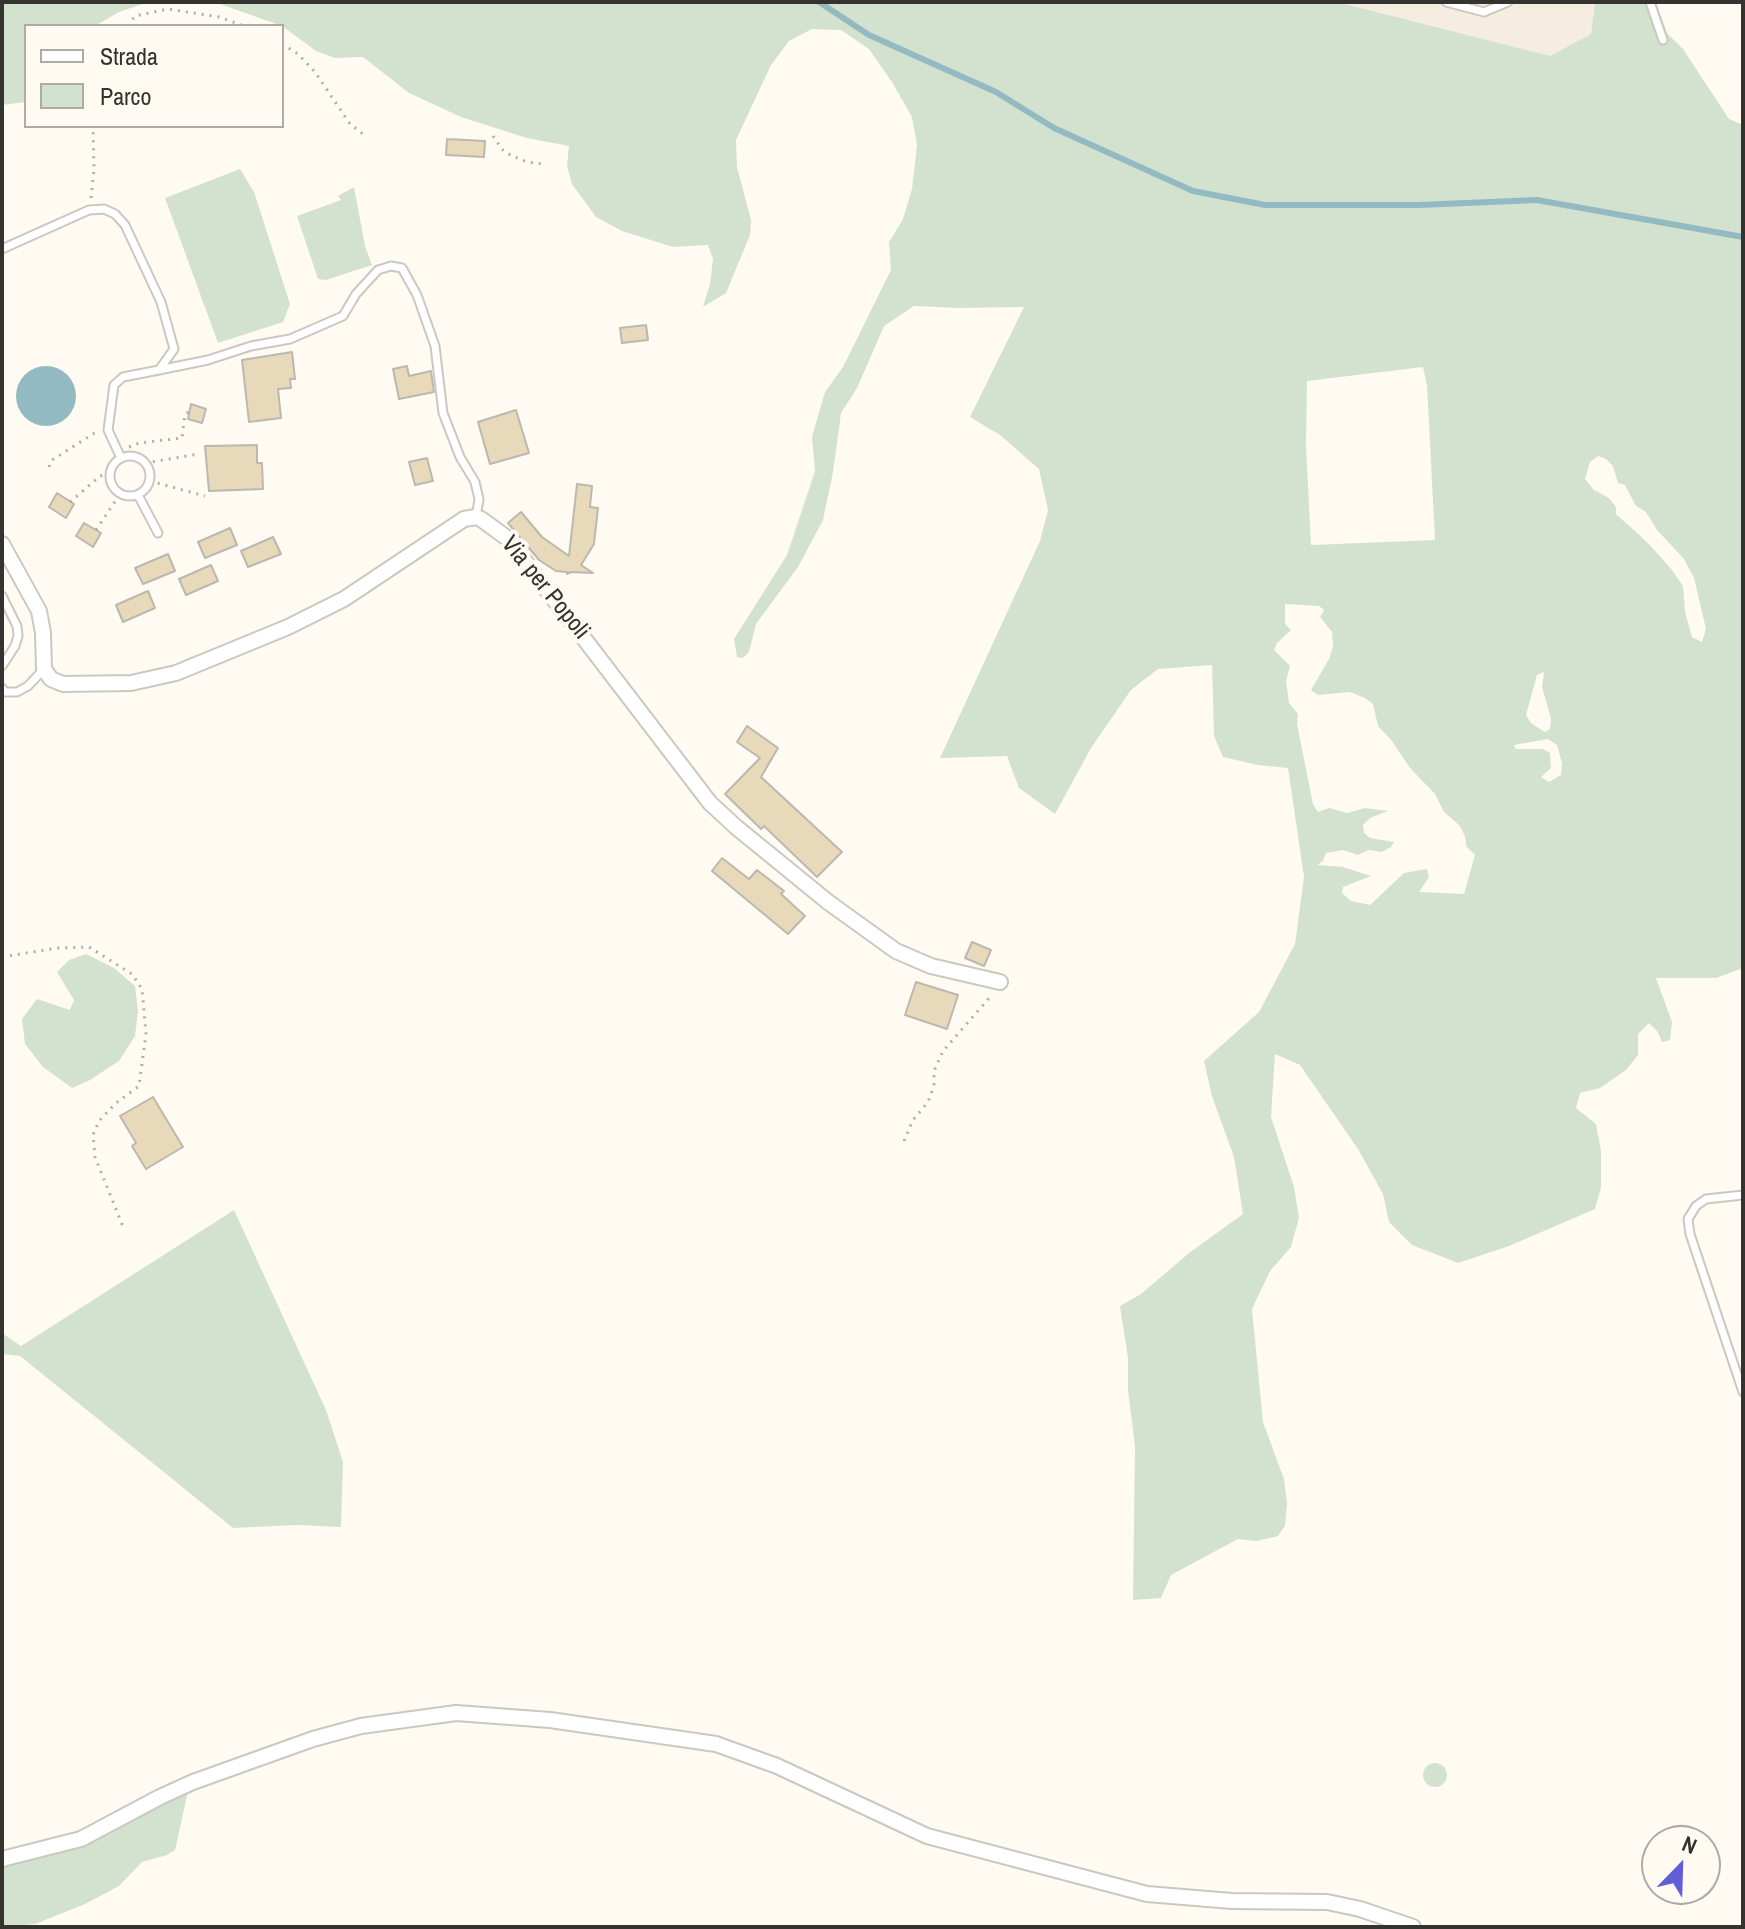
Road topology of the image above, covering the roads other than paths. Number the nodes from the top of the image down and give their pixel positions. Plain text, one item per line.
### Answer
1 (1446, 2) edge
2 (1508, 2) edge
3 (1650, 2) edge
4 (1663, 40) dead end
5 (2, 249) edge
6 (159, 370) junction
7 (120, 455) junction
8 (138, 495) junction
9 (476, 517) junction
10 (158, 533) dead end
11 (2, 544) edge
12 (2, 596) edge
13 (2, 666) edge
14 (44, 669) junction
15 (3, 691) edge
16 (1000, 982) road end
17 (1743, 1195) edge
18 (1743, 1392) edge
19 (2, 1859) edge
20 (1413, 1927) edge

1 - 2 lane
3 - 4 lane
5 - 6 lane
6 - 7 lane
6 - 9 lane
7 - 8 lane
7 - 8 lane
8 - 10 lane
9 - 14 street
9 - 16 street, Via per Popoli
11 - 14 street
12 - 13 lane
14 - 15 lane
17 - 18 lane
19 - 20 street

